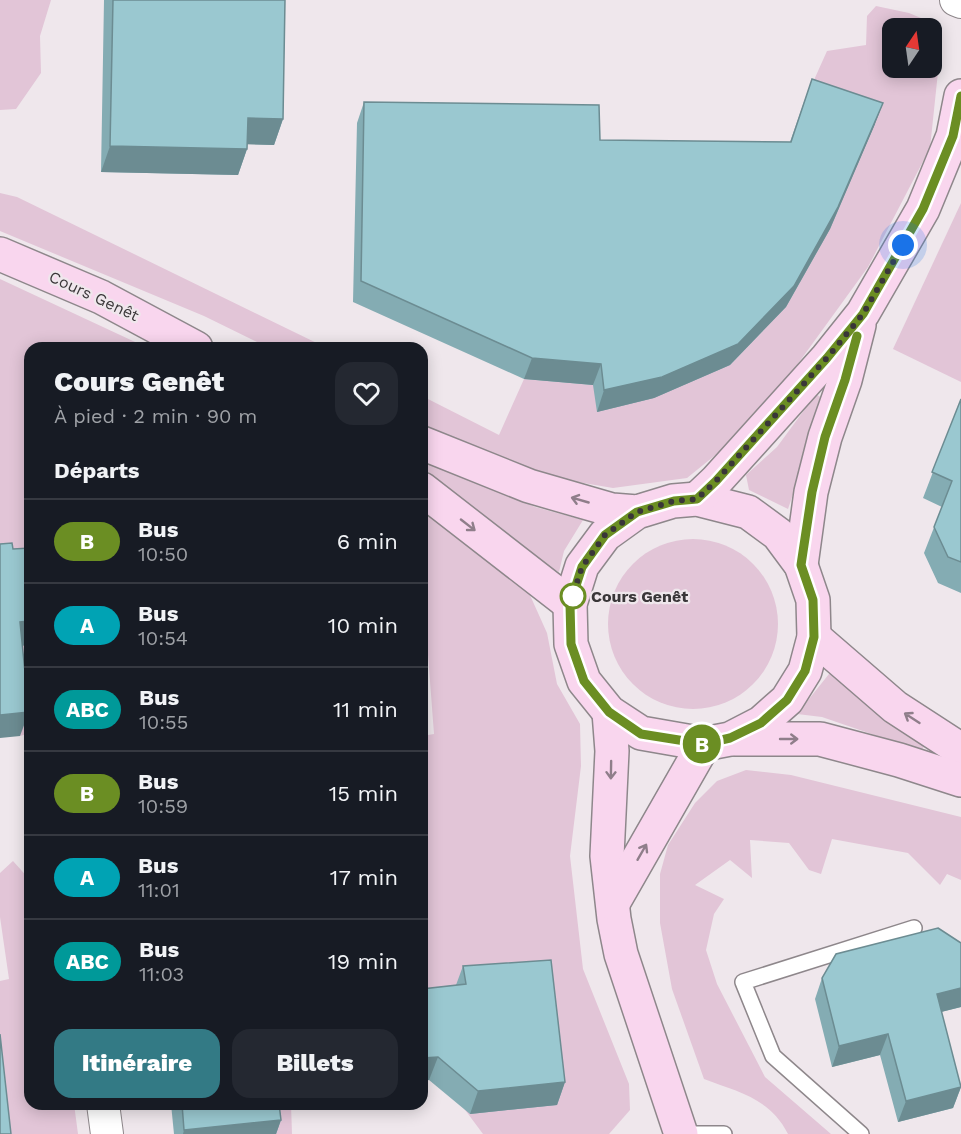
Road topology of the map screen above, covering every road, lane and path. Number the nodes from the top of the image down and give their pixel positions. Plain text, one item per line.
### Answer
1 (956, 0) edge
2 (961, 2) edge
3 (961, 96) edge
4 (0, 254) edge
5 (863, 314) junction
6 (185, 342) edge
7 (428, 445) edge
8 (428, 494) edge
9 (697, 499) junction
10 (637, 512) junction
11 (801, 565) junction
12 (570, 604) junction
13 (814, 637) junction
14 (609, 712) junction
15 (717, 741) junction
16 (961, 750) edge
17 (961, 780) edge
18 (613, 903) junction
19 (914, 928) dead end
20 (104, 1110) edge
21 (107, 1134) edge
22 (680, 1134) edge
23 (724, 1134) edge
24 (861, 1134) edge

1 - 2 street
3 - 5 main road
4 - 6 main road, Cours Genêt
5 - 9 main road
5 - 11 main road
10 -> 7 main road
8 -> 12 main road
9 - 10 main road
9 - 11 main road
10 - 12 main road
11 - 13 main road
12 - 14 main road
13 - 15 main road
16 -> 13 main road
14 - 15 main road
14 -> 18 main road
15 -> 17 main road
18 -> 15 main road
18 - 22 main road
19 - 24 lane
20 - 21 street
22 - 23 lane

